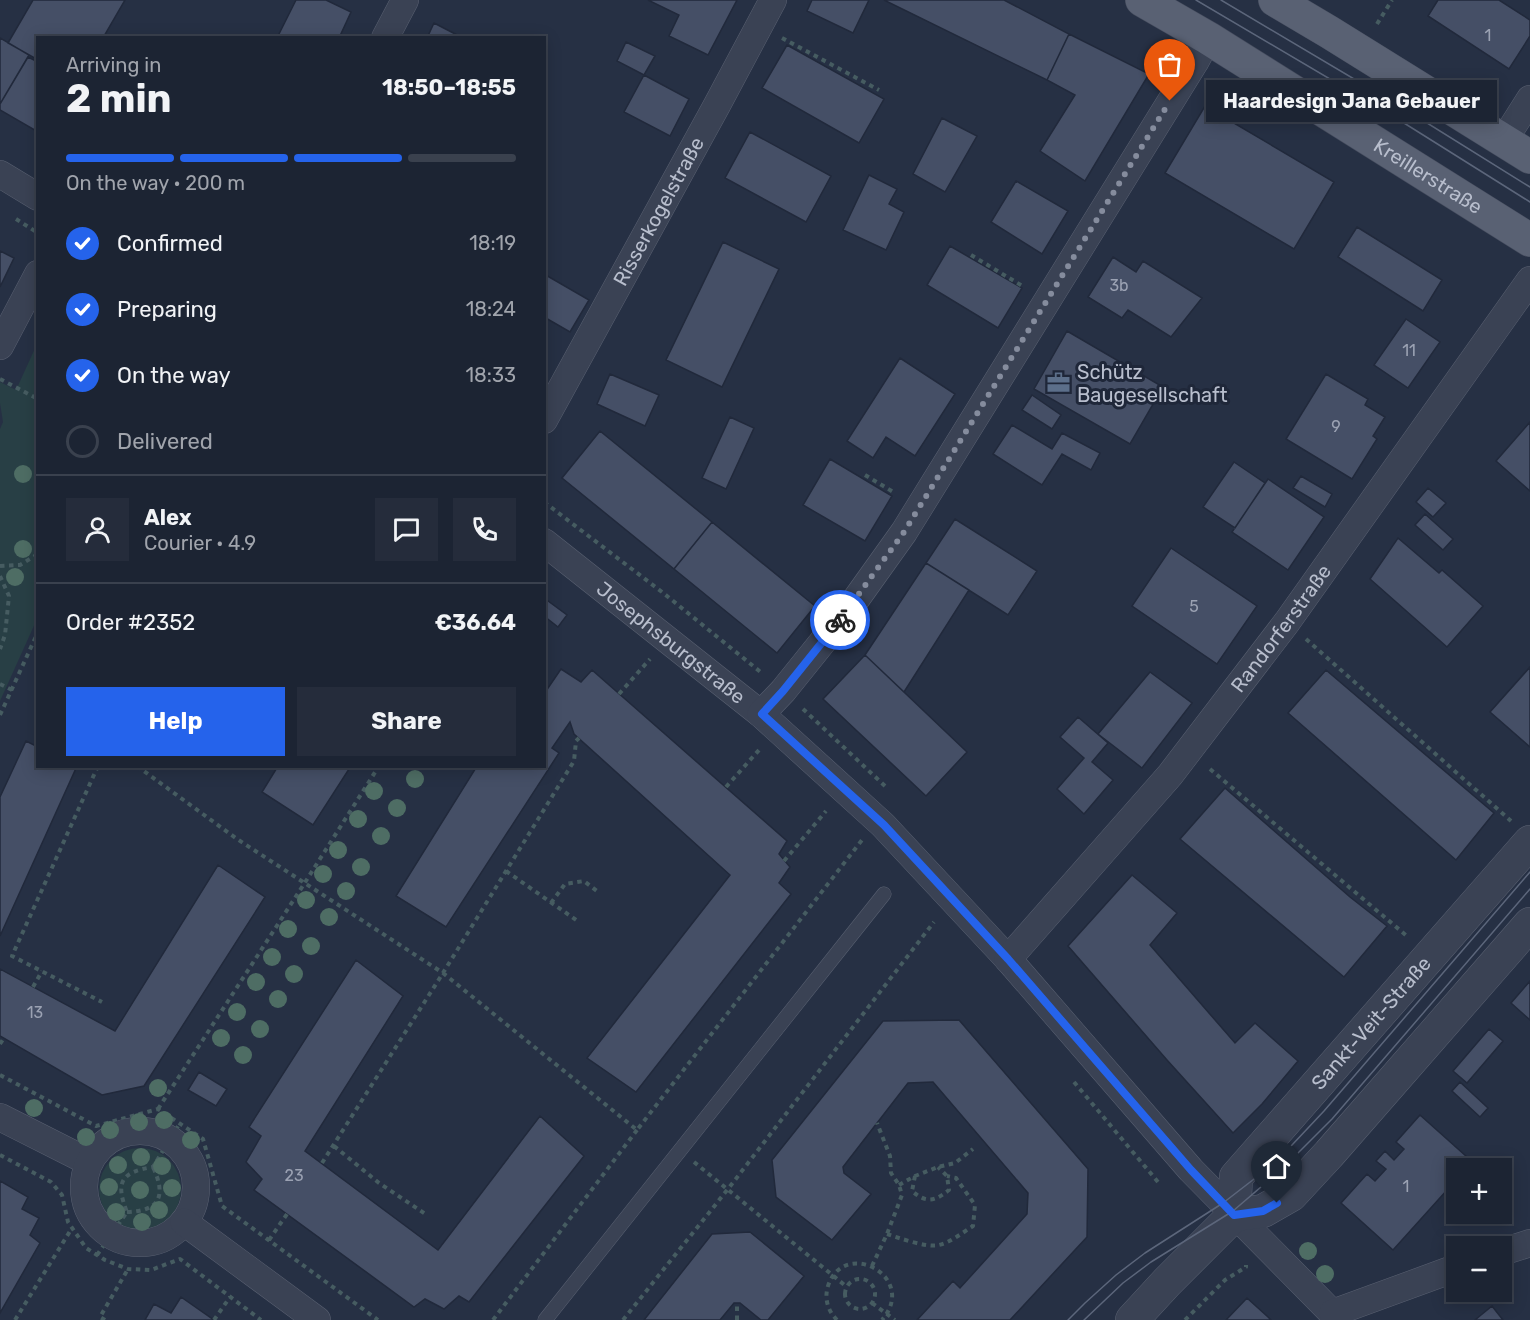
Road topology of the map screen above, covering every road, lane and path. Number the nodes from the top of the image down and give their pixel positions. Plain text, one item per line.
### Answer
1 (405, 0) edge
2 (773, 0) edge
3 (1142, 0) edge
4 (1275, 0) edge
5 (1392, 0) edge
6 (1377, 24) dead end
7 (773, 33) dead end
8 (386, 36) edge
9 (1208, 38) junction
10 (879, 90) dead end
11 (1530, 99) edge
12 (1517, 148) edge
13 (0, 174) edge
14 (36, 196) edge
15 (9, 215) dead end
16 (36, 231) edge
17 (1530, 240) edge
18 (971, 255) dead end
19 (36, 278) edge
20 (1530, 280) edge
21 (1047, 301) junction
22 (0, 346) edge
23 (0, 379) edge
24 (36, 398) edge
25 (546, 416) edge
26 (865, 475) dead end
27 (919, 508) junction
28 (546, 544) edge
29 (36, 555) edge
30 (0, 566) edge
31 (0, 576) edge
32 (1287, 622) junction
33 (36, 636) edge
34 (0, 649) edge
35 (651, 657) dead end
36 (0, 684) edge
37 (12, 690) junction
38 (619, 694) dead end
39 (0, 715) edge
40 (770, 722) junction
41 (579, 738) dead end
42 (752, 743) dead end
43 (759, 749) junction
44 (1189, 751) junction
45 (768, 757) dead end
46 (97, 768) edge
47 (140, 768) edge
48 (378, 768) edge
49 (726, 787) dead end
50 (844, 790) junction
51 (1523, 834) edge
52 (852, 835) dead end
53 (784, 861) dead end
54 (506, 871) junction
55 (304, 884) junction
56 (597, 891) dead end
57 (885, 894) dead end
58 (550, 903) junction
59 (927, 914) dead end
60 (579, 922) dead end
61 (1530, 924) edge
62 (1416, 944) dead end
63 (1008, 959) junction
64 (42, 972) junction
65 (443, 973) junction
66 (33, 987) dead end
67 (102, 1002) dead end
68 (4, 1038) dead end
69 (0, 1044) edge
70 (0, 1075) edge
71 (1069, 1075) dead end
72 (158, 1108) junction
73 (0, 1117) edge
74 (877, 1123) dead end
75 (637, 1130) junction
76 (174, 1131) junction
77 (334, 1146) junction
78 (973, 1149) dead end
79 (680, 1150) junction
80 (0, 1155) edge
81 (89, 1162) junction
82 (322, 1163) dead end
83 (153, 1167) junction
84 (938, 1167) junction
85 (915, 1176) junction
86 (947, 1176) junction
87 (1158, 1182) dead end
88 (899, 1185) junction
89 (728, 1190) junction
90 (127, 1212) junction
91 (287, 1214) dead end
92 (427, 1215) dead end
93 (1234, 1215) junction
94 (184, 1222) junction
95 (72, 1228) junction
96 (887, 1234) junction
97 (269, 1240) junction
98 (1530, 1243) edge
99 (104, 1245) junction
100 (1512, 1249) edge
101 (872, 1266) junction
102 (1246, 1267) dead end
103 (128, 1269) junction
104 (1446, 1272) edge
105 (833, 1275) junction
106 (847, 1287) junction
107 (230, 1297) junction
108 (737, 1303) dead end
109 (872, 1303) junction
110 (887, 1314) junction
111 (1336, 1316) edge
112 (15, 1320) edge
113 (105, 1320) edge
114 (214, 1320) edge
115 (261, 1320) edge
116 (317, 1320) edge
117 (378, 1320) edge
118 (493, 1320) edge
119 (545, 1320) edge
120 (623, 1320) edge
121 (737, 1320) edge
122 (835, 1320) edge
123 (882, 1320) edge
124 (895, 1320) edge
125 (1132, 1320) edge
126 (1185, 1320) edge

1 - 8 street
2 - 25 street, Risserkogelstraße
3 - 9 main road, Kreillerstraße
4 - 12 main road
5 - 6 path
7 - 10 path
9 - 17 main road, Kreillerstraße
9 - 21 street
11 - 12 street
13 - 14 street
15 - 16 path
18 - 21 path
19 - 22 street
20 - 32 street, Randorferstraße
21 - 27 street
23 - 24 path
26 - 27 path
27 - 40 street
28 - 40 street, Josephsburgstraße
29 - 30 path
31 - 34 path
32 - 44 street, Randorferstraße
32 - 51 path
33 - 37 path
35 - 38 path
36 - 37 path
37 - 39 path
40 - 43 path
40 - 50 street, Josephsburgstraße
41 - 54 path
42 - 43 path
43 - 45 path
43 - 49 path
44 - 62 path
44 - 63 street, Randorferstraße
46 - 64 path
47 - 55 path
48 - 55 path
50 - 53 path
50 - 63 street, Josephsburgstraße
51 - 93 street, Sankt-Veit-Straße
52 - 75 path
54 - 58 path
54 - 65 path
55 - 65 path
55 - 72 path
56 - 58 path
57 - 79 lane
58 - 60 path
59 - 89 path
61 - 93 street
63 - 93 street, Josephsburgstraße
64 - 66 path
64 - 67 path
65 - 75 path
65 - 77 path
68 - 69 path
70 - 72 path
71 - 87 path
72 - 76 path
73 - 81 street
74 - 88 path
75 - 118 path
76 - 81 street
76 - 83 path
76 - 94 street
76 - 97 path
77 - 82 path
77 - 92 path
78 - 84 path
79 - 89 path
79 - 119 lane
80 - 95 path
81 - 99 street
83 - 90 path
83 - 90 path
84 - 85 path
84 - 86 path
85 - 86 path
85 - 88 path
86 - 96 path
88 - 96 path
89 - 105 path
89 - 120 path
90 - 99 path
91 - 97 path
93 - 111 street, Josephsburgstraße
93 - 125 street
94 - 99 street
94 - 116 street
95 - 99 path
95 - 112 path
96 - 101 path
97 - 117 path
98 - 100 street
99 - 103 path
101 - 105 path
101 - 110 path
102 - 126 path
103 - 107 path
103 - 113 path
104 - 111 street
105 - 106 path
105 - 122 path
106 - 109 path
106 - 109 path
107 - 114 path
107 - 115 path
108 - 121 path
109 - 110 path
110 - 123 path
110 - 124 path

